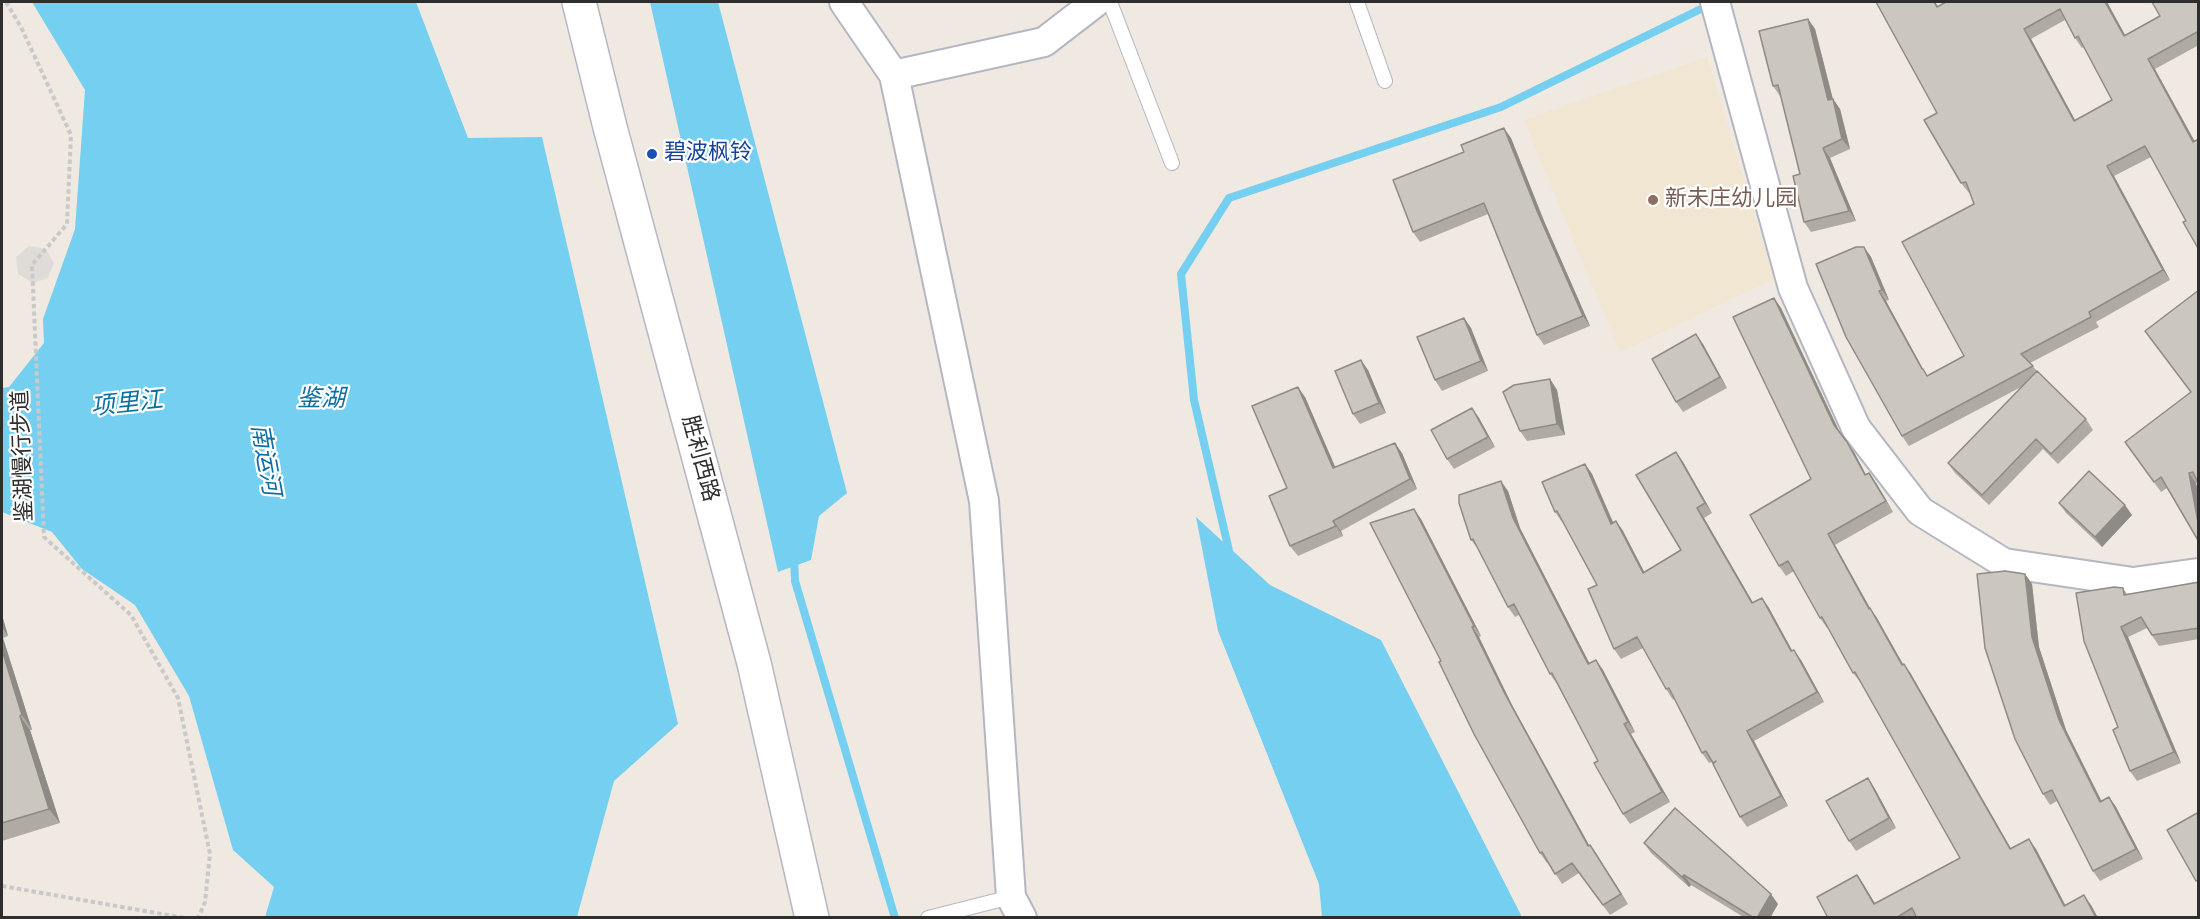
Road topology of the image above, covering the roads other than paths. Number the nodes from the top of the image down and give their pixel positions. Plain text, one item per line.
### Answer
1 (579, 2) edge
2 (844, 2) edge
3 (1096, 2) edge
4 (1110, 2) edge
5 (1358, 2) edge
6 (1715, 2) edge
7 (894, 75) junction
8 (1385, 81) dead end
9 (1172, 163) dead end
10 (2199, 573) edge
11 (1017, 907) edge
12 (812, 918) edge
13 (928, 918) edge

1 - 12 street, 胜利西路
2 - 7 street
3 - 7 street
4 - 9 lane
5 - 8 lane
6 - 10 street
7 - 11 street
11 - 13 lane

